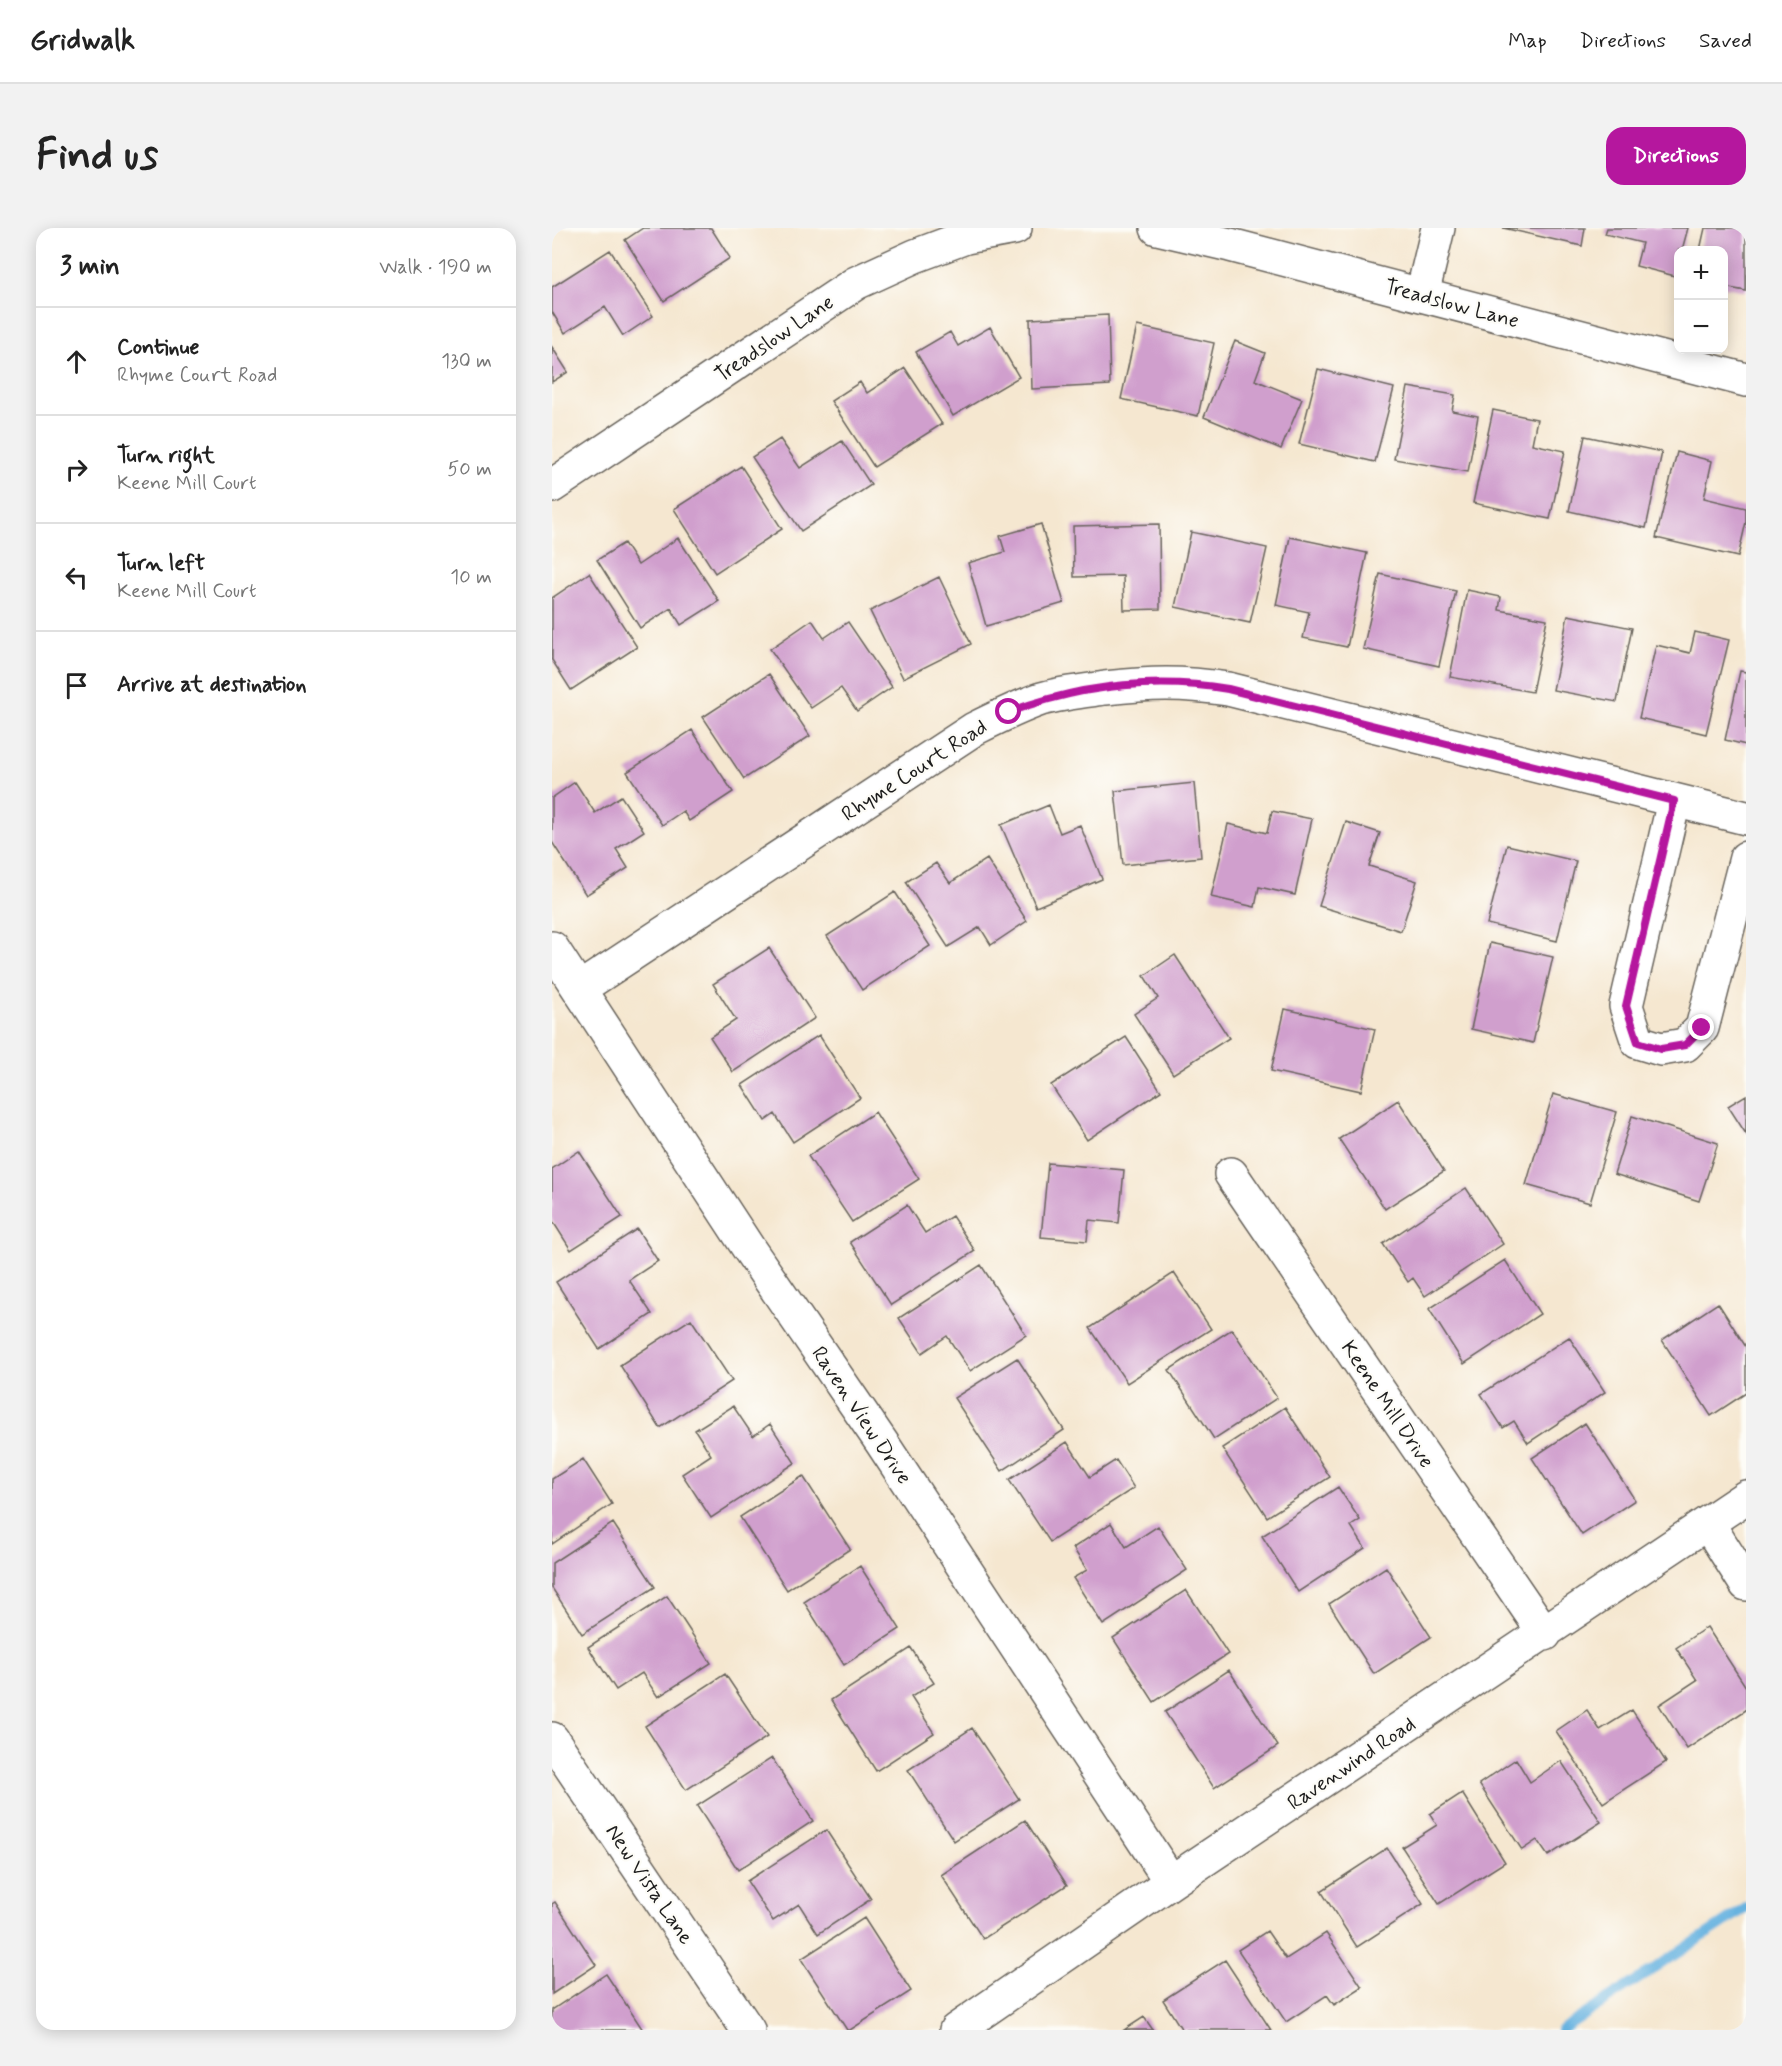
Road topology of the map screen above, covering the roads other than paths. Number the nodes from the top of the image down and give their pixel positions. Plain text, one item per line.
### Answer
1 (1015, 228) edge
2 (1157, 228) edge
3 (1438, 228) edge
4 (1422, 295) junction
5 (1746, 380) edge
6 (552, 486) edge
7 (1674, 801) junction
8 (1746, 818) edge
9 (1746, 858) edge
10 (552, 948) edge
11 (579, 989) junction
12 (1231, 1174) dead end
13 (1746, 1497) edge
14 (1708, 1524) junction
15 (1746, 1584) edge
16 (1545, 1634) junction
17 (552, 1738) edge
18 (1171, 1882) junction
19 (748, 2030) edge
20 (956, 2030) edge

1 - 6 street, Treadslow Lane
2 - 4 street, Treadslow Lane
3 - 4 street
4 - 5 street, Treadslow Lane
7 - 8 street, Rhyme Court Road
7 - 9 street
7 - 11 street, Rhyme Court Road
10 - 11 street, Raven View Drive
11 - 18 street, Raven View Drive
12 - 16 street, Keene Mill Drive
13 - 14 street, Ravenwind Road
14 - 15 street
14 - 16 street, Ravenwind Road
16 - 18 street, Ravenwind Road
17 - 19 street, New Vista Lane
18 - 20 street, Ravenwind Road

